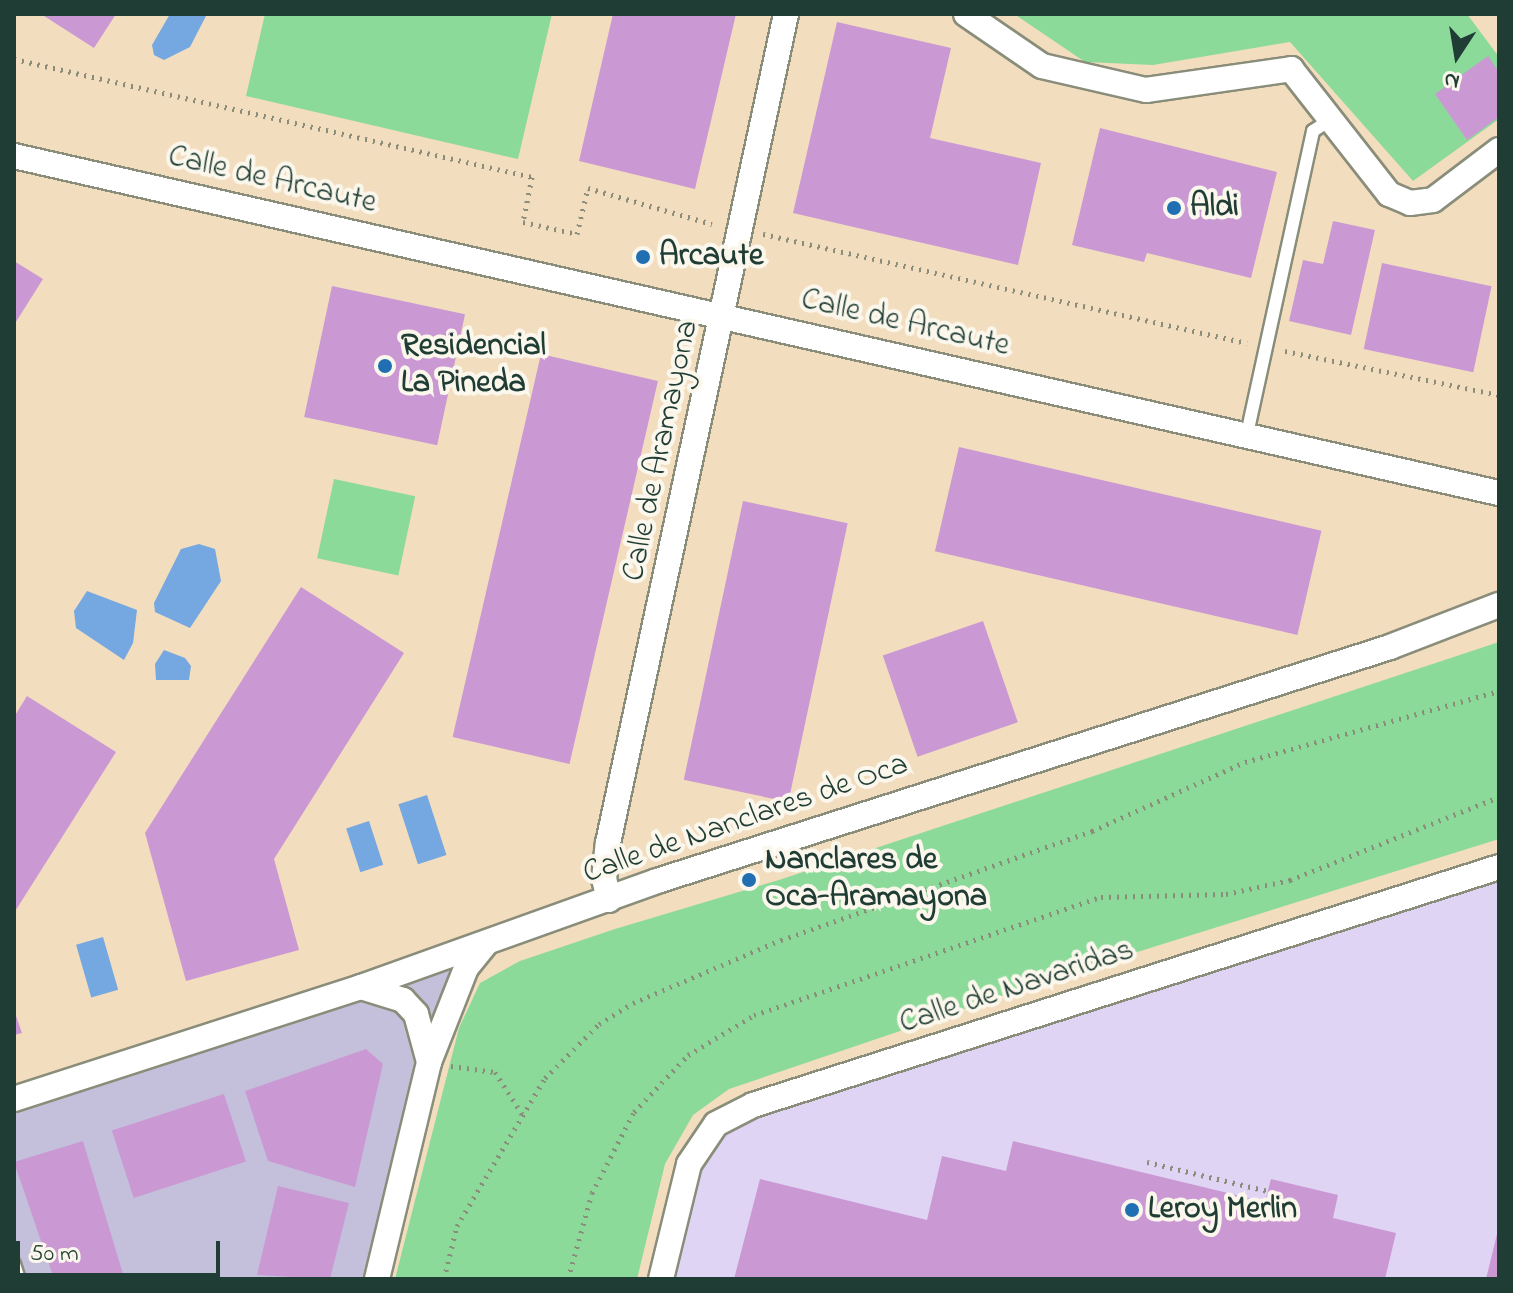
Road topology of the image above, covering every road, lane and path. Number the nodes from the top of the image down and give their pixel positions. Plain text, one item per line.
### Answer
1 (786, 14) edge
2 (966, 14) edge
3 (14, 59) edge
4 (1330, 120) junction
5 (14, 156) edge
6 (1496, 159) edge
7 (712, 224) dead end
8 (763, 234) dead end
9 (724, 315) junction
10 (1266, 347) junction
11 (1499, 395) edge
12 (1247, 434) junction
13 (1499, 493) edge
14 (1499, 605) edge
15 (1499, 691) edge
16 (1499, 797) edge
17 (1499, 867) edge
18 (609, 900) junction
19 (486, 943) junction
20 (361, 987) junction
21 (429, 1062) junction
22 (14, 1099) edge
23 (522, 1115) junction
24 (1147, 1162) dead end
25 (1268, 1191) dead end
26 (14, 1264) edge
27 (19, 1279) edge
28 (377, 1279) edge
29 (444, 1279) edge
30 (568, 1279) edge
31 (661, 1279) edge

1 - 9 street, Calle de Aramayona
2 - 4 street
3 - 7 path
4 - 6 street
4 - 10 lane
5 - 9 street, Calle de Arcaute
8 - 10 path
9 - 12 street, Calle de Arcaute
9 - 18 street, Calle de Aramayona
10 - 11 path
10 - 12 lane
12 - 13 street, Calle de Arcaute
14 - 18 street, Calle de Nanclares de Oca
15 - 23 path
16 - 30 path
17 - 31 street, Calle de Navaridas
18 - 19 street, Calle de Nanclares de Oca
19 - 20 street, Calle de Nanclares de Oca
19 - 21 street
20 - 21 street
20 - 22 street, Calle de Nanclares de Oca
21 - 23 path
21 - 28 street
23 - 29 path
24 - 25 path
26 - 27 lane

